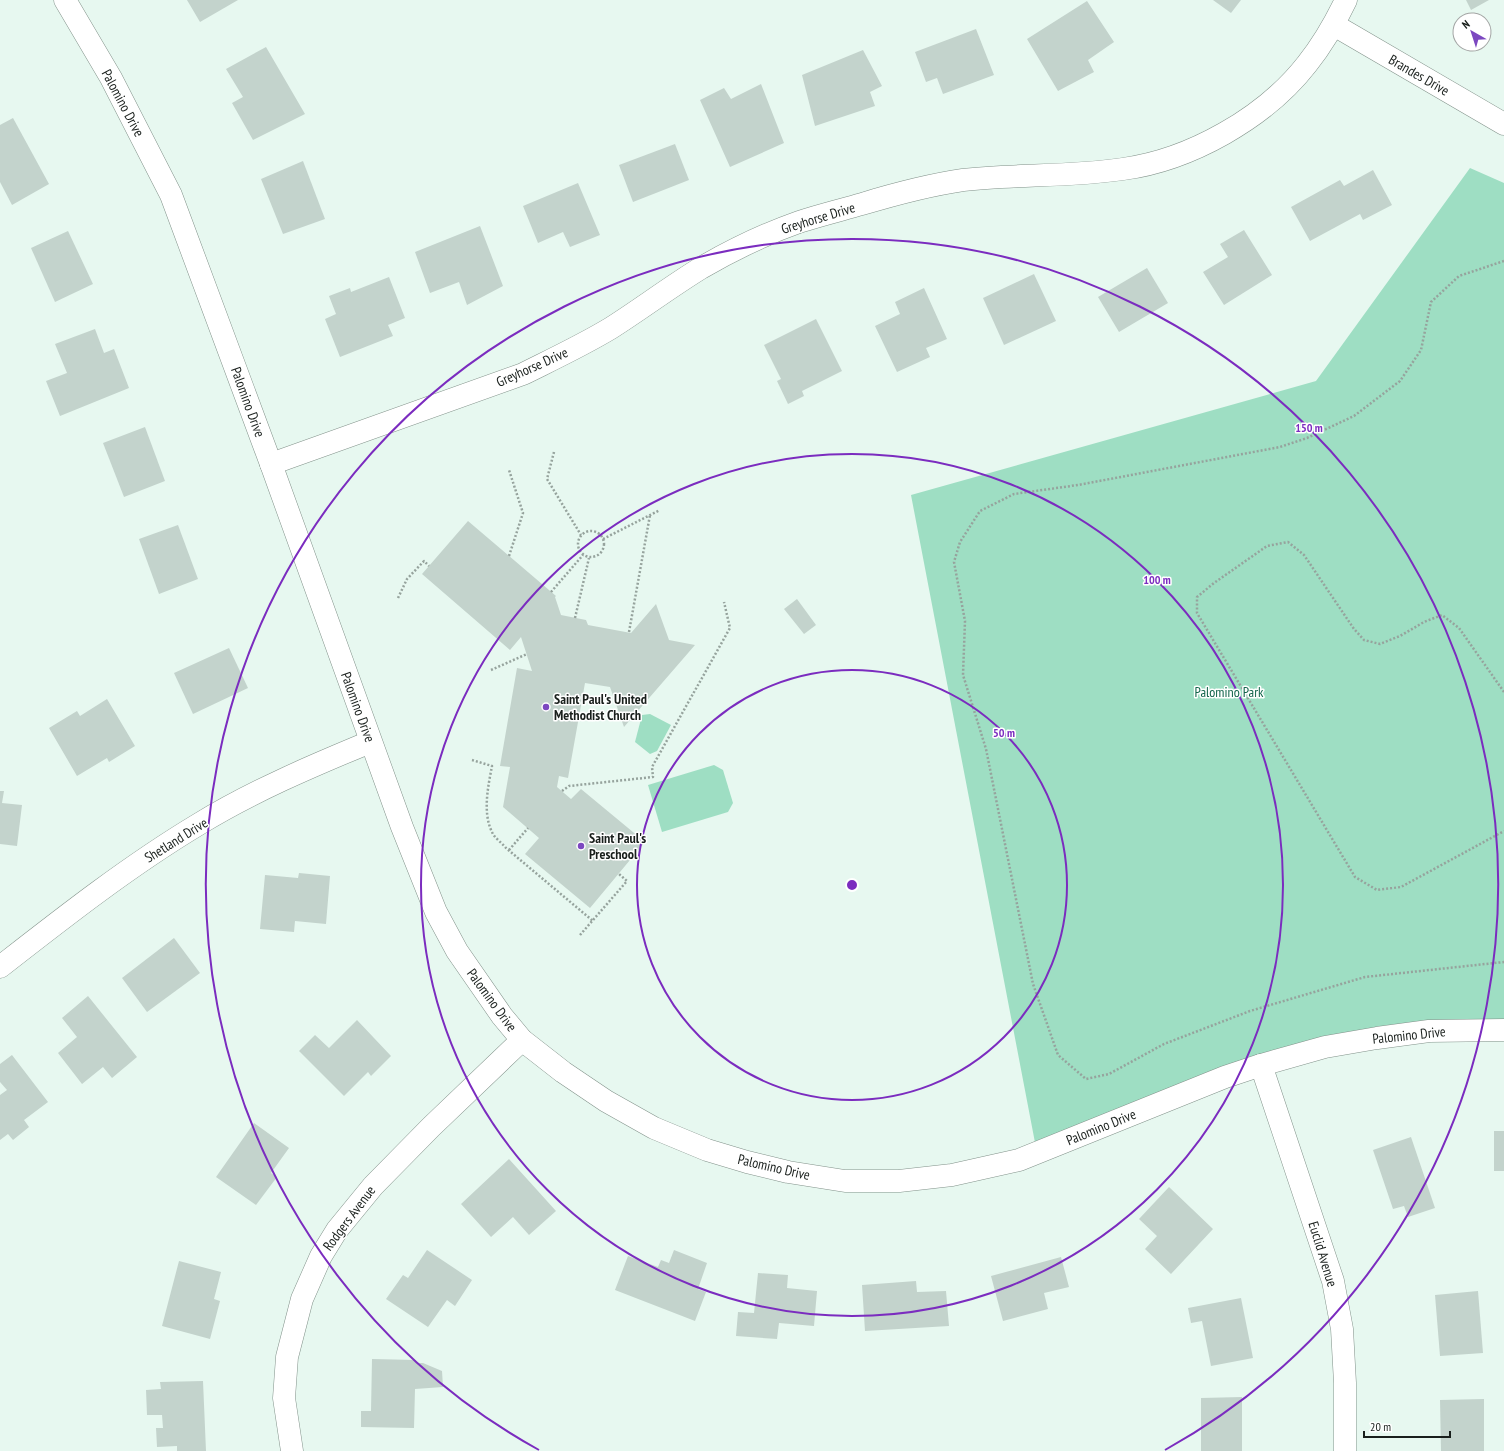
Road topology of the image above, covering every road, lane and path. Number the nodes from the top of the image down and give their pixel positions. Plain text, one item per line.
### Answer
1 (65, 0) edge
2 (1346, 0) edge
3 (1334, 26) junction
4 (1504, 124) edge
5 (1504, 261) edge
6 (554, 452) dead end
7 (271, 464) junction
8 (509, 470) dead end
9 (660, 510) dead end
10 (650, 515) junction
11 (581, 535) junction
12 (603, 539) junction
13 (583, 555) junction
14 (509, 556) dead end
15 (589, 558) junction
16 (430, 566) dead end
17 (551, 592) dead end
18 (398, 598) dead end
19 (724, 602) dead end
20 (575, 618) dead end
21 (628, 632) dead end
22 (527, 654) dead end
23 (491, 670) dead end
24 (1504, 692) edge
25 (370, 742) junction
26 (472, 760) dead end
27 (562, 791) dead end
28 (528, 828) dead end
29 (1504, 831) edge
30 (509, 850) junction
31 (619, 874) dead end
32 (593, 920) junction
33 (580, 935) dead end
34 (1504, 962) edge
35 (0, 967) edge
36 (1504, 1030) edge
37 (522, 1040) junction
38 (1261, 1065) junction
39 (292, 1451) edge
40 (1345, 1451) edge

1 - 7 street, Palomino Drive
2 - 3 street, Greyhorse Drive
3 - 4 street, Brandes Drive
3 - 7 street, Greyhorse Drive
5 - 34 path
6 - 11 path
7 - 25 street, Palomino Drive
8 - 14 path
9 - 10 path
10 - 12 path
10 - 21 path
11 - 12 path
11 - 13 path
12 - 15 path
13 - 15 path
13 - 17 path
15 - 20 path
16 - 18 path
19 - 27 path
22 - 23 path
24 - 29 path
25 - 35 street, Shetland Drive
25 - 37 street, Palomino Drive
26 - 30 path
28 - 30 path
30 - 32 path
31 - 32 path
32 - 33 path
36 - 38 street, Palomino Drive
37 - 38 street, Palomino Drive
37 - 39 street, Rodgers Avenue
38 - 40 street, Euclid Avenue

